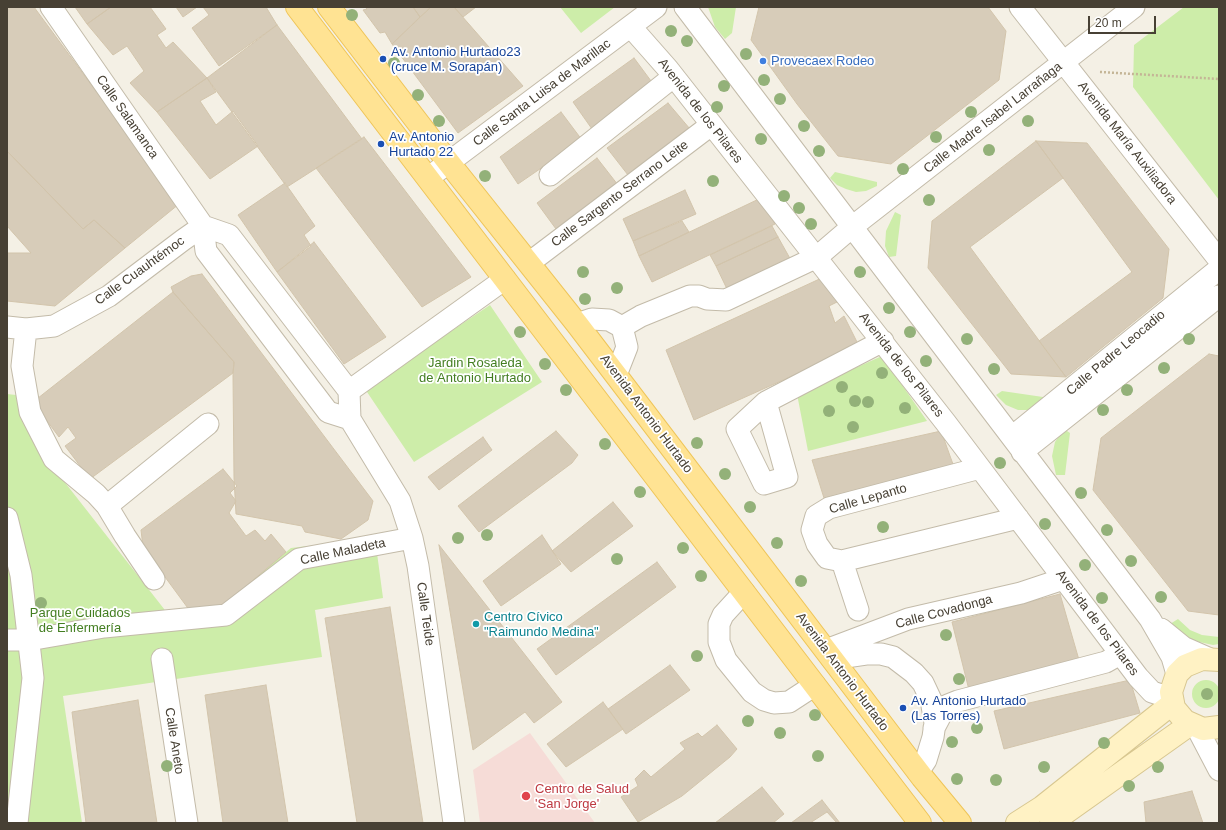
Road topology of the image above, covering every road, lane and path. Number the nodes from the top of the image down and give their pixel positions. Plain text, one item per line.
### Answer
1 (51, 7) edge
2 (297, 7) edge
3 (329, 7) edge
4 (656, 7) edge
5 (685, 7) edge
6 (1020, 7) edge
7 (1134, 7) edge
8 (631, 26) junction
9 (1067, 66) junction
10 (674, 77) junction
11 (1219, 79) edge
12 (711, 125) junction
13 (448, 163) junction
14 (550, 175) dead end
15 (428, 178) junction
16 (203, 226) junction
17 (852, 227) junction
18 (817, 257) junction
19 (1219, 260) edge
20 (529, 263) junction
21 (1219, 269) edge
22 (505, 278) junction
23 (1219, 296) edge
24 (577, 324) junction
25 (622, 327) junction
26 (16, 328) edge
27 (883, 342) junction
28 (616, 375) junction
29 (349, 390) junction
30 (766, 402) dead end
31 (350, 419) junction
32 (208, 424) dead end
33 (1017, 445) junction
34 (980, 468) junction
35 (107, 506) junction
36 (7, 518) edge
37 (1018, 518) junction
38 (412, 538) junction
39 (842, 561) junction
40 (154, 578) dead end
41 (1063, 579) junction
42 (744, 592) junction
43 (858, 610) dead end
44 (1150, 619) junction
45 (7, 640) edge
46 (29, 640) junction
47 (1120, 654) junction
48 (829, 655) junction
49 (162, 659) dead end
50 (1213, 659) edge
51 (1177, 674) junction
52 (815, 684) junction
53 (1172, 700) junction
54 (1193, 726) junction
55 (1219, 727) edge
56 (934, 728) junction
57 (1219, 770) edge
58 (918, 772) junction
59 (14, 811) edge
60 (187, 823) edge
61 (454, 823) edge
62 (920, 823) edge
63 (960, 823) edge
64 (1017, 823) edge
65 (1051, 823) edge

1 - 16 street, Calle Salamanca
2 - 15 main road
3 - 13 main road, Avenida Antonio Hurtado
4 - 8 street, Calle Santa Luisa de Marillac
5 - 17 street
6 - 9 street, Avenida María Auxiliadora
7 - 9 street, Calle Madre Isabel Larrañaga
8 - 10 street, Avenida de los Pilares
8 - 13 street, Calle Santa Luisa de Marillac
9 - 11 path
9 - 17 street, Calle Madre Isabel Larrañaga
9 - 19 street, Avenida María Auxiliadora
10 - 12 street, Avenida de los Pilares
10 - 14 street
12 - 18 street, Avenida de los Pilares
12 - 20 street, Calle Sargento Serrano Leite
13 - 15 street, Calle Santa Luisa de Marillac
13 - 20 main road, Avenida Antonio Hurtado
15 - 22 main road
16 - 26 street, Calle Cuauhtémoc
16 - 29 street
16 - 31 street, Calle Salamanca
17 - 18 street, Calle Madre Isabel Larrañaga
17 - 33 street
18 - 25 street, Calle Madre Isabel Larrañaga
18 - 27 street, Avenida de los Pilares
20 - 24 main road, Avenida Antonio Hurtado
21 - 33 street, Calle Padre Leocadio
22 - 29 street
22 - 42 main road
23 - 33 street, Calle Padre Leocadio
24 - 25 street
24 - 28 main road, Avenida Antonio Hurtado
25 - 28 street
26 - 35 street
27 - 30 street
27 - 34 street, Avenida de los Pilares
28 - 48 main road, Avenida Antonio Hurtado
29 - 31 street
31 - 38 street, Calle Teide
32 - 35 street
33 - 44 street
34 - 37 street, Avenida de los Pilares
34 - 39 street, Calle Lepanto
35 - 40 street
36 - 46 street
37 - 39 street
37 - 41 street, Avenida de los Pilares
38 - 46 street, Calle Maladeta
38 - 61 street, Calle Teide
39 - 43 street
41 - 47 street, Avenida de los Pilares
41 - 48 street, Calle Covadonga
42 - 52 main road
42 - 52 street
44 - 50 street
44 - 51 street
45 - 46 street, Calle Maladeta
46 - 59 street
47 - 53 street, Avenida de los Pilares
47 - 56 street
48 - 56 street
48 - 58 main road, Avenida Antonio Hurtado
49 - 60 street, Calle Aneto
50 - 51 main road
51 - 53 main road
52 - 62 main road
53 - 54 main road
53 - 64 main road
54 - 55 main road
54 - 57 street
54 - 65 main road
56 - 58 street
58 - 63 main road, Avenida Antonio Hurtado

